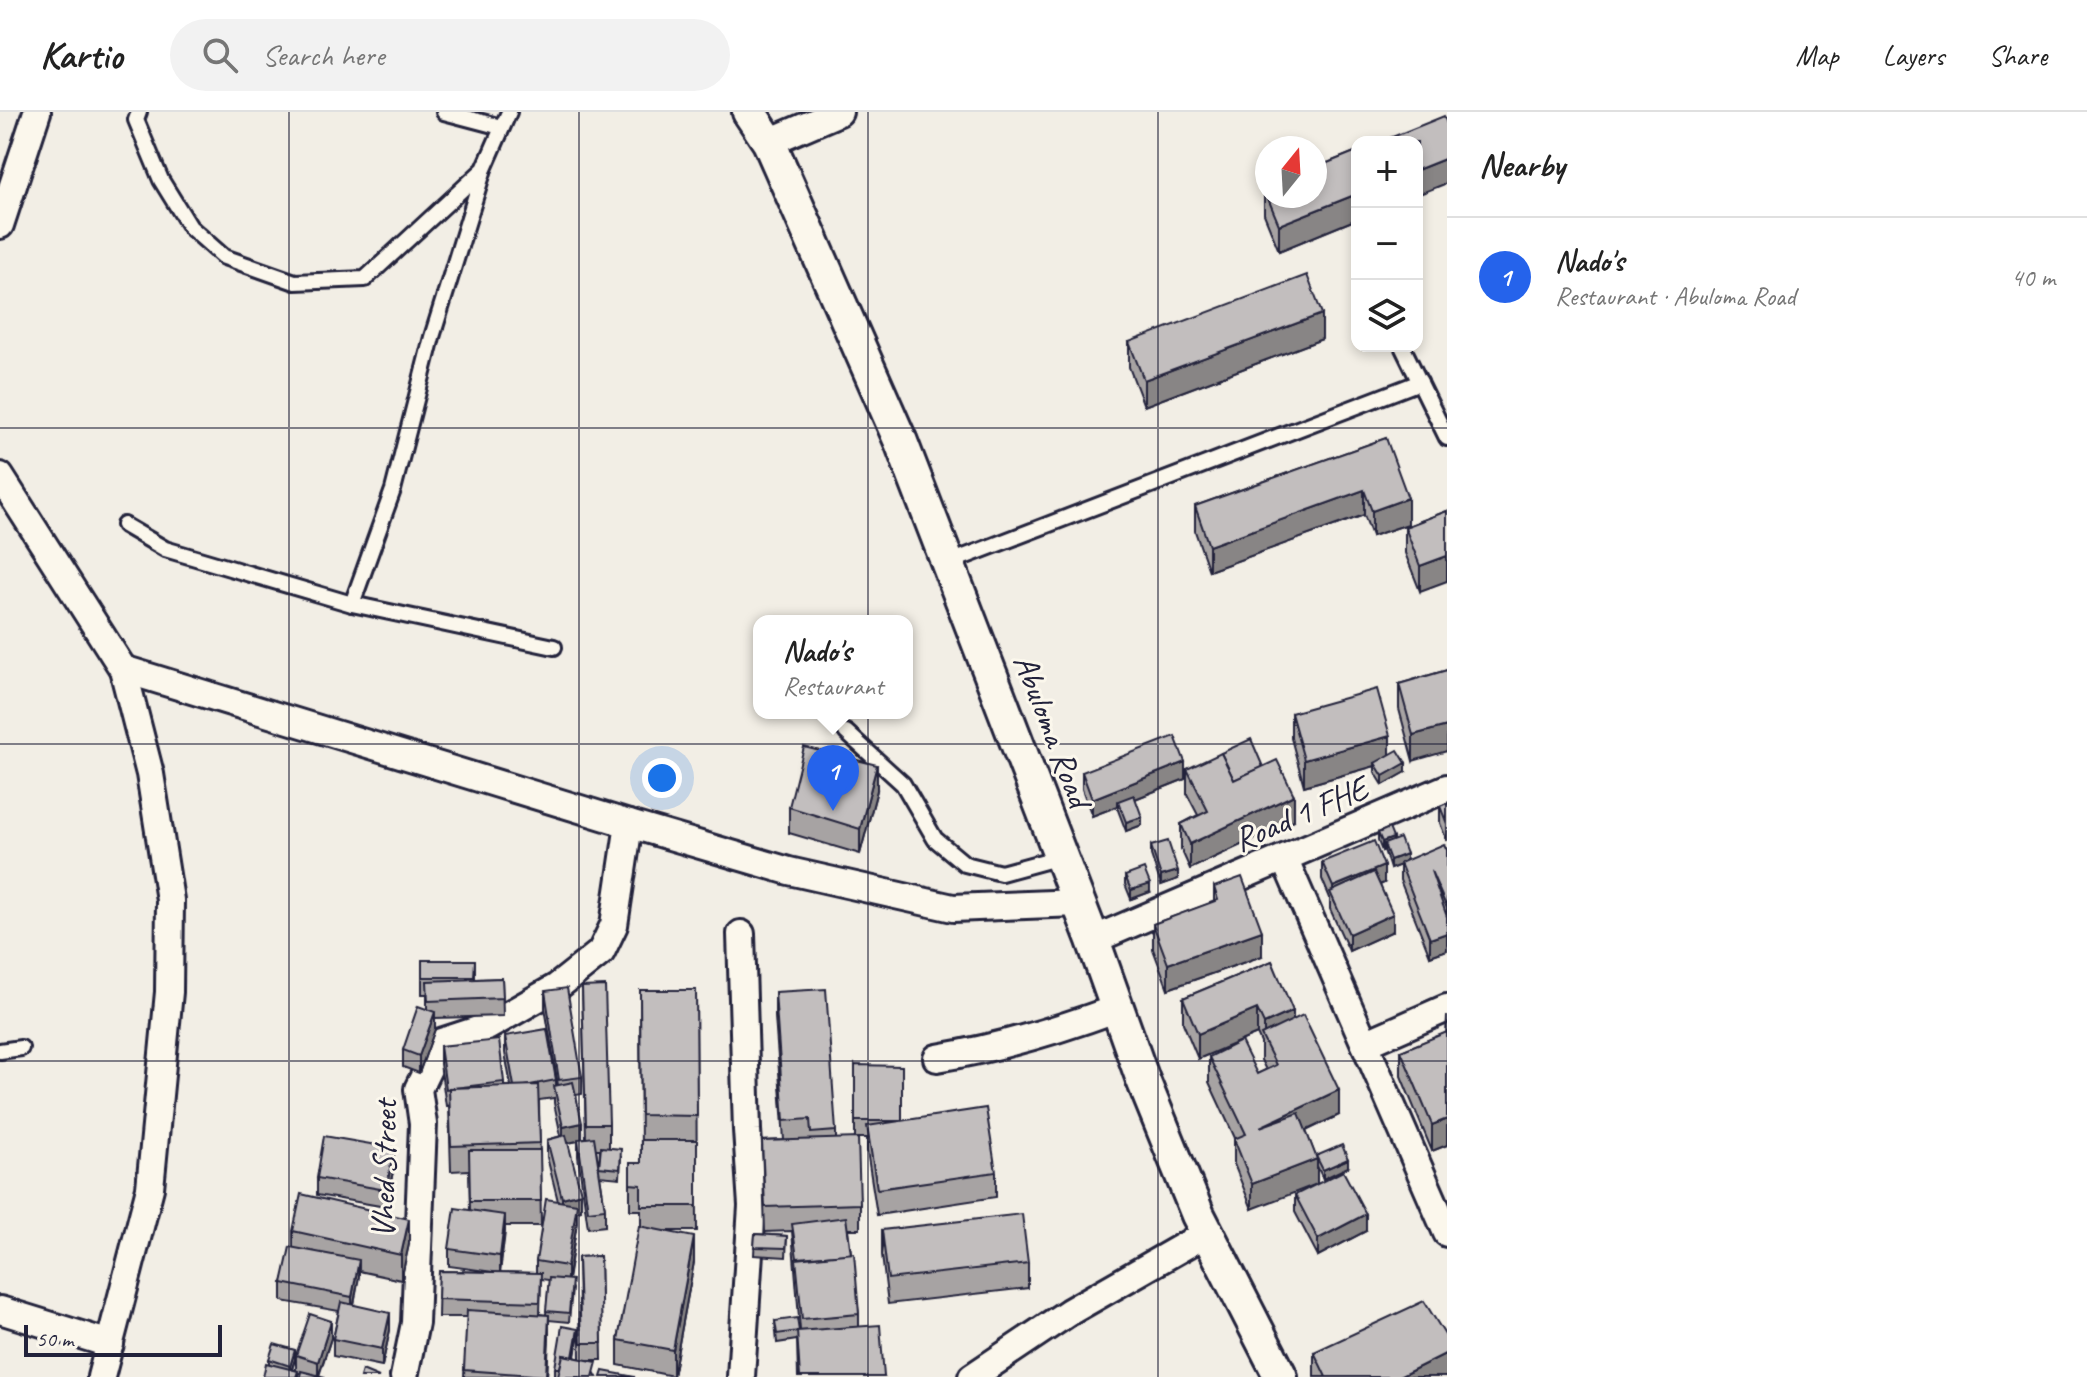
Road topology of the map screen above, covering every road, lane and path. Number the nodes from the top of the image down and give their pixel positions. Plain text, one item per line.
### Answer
1 (37, 112) edge
2 (139, 112) edge
3 (444, 112) edge
4 (509, 112) edge
5 (749, 112) edge
6 (839, 112) edge
7 (501, 127) junction
8 (769, 142) junction
9 (484, 169) junction
10 (0, 225) edge
11 (1405, 352) edge
12 (1420, 382) junction
13 (1447, 438) edge
14 (0, 476) edge
15 (124, 525) dead end
16 (948, 563) junction
17 (352, 604) junction
18 (554, 647) dead end
19 (123, 669) junction
20 (846, 732) dead end
21 (1447, 788) edge
22 (629, 824) junction
23 (1060, 857) junction
24 (1285, 860) junction
25 (1078, 903) junction
26 (741, 934) dead end
27 (1093, 940) junction
28 (1118, 1008) junction
29 (1447, 1008) edge
30 (1365, 1044) junction
31 (21, 1048) dead end
32 (0, 1051) edge
33 (937, 1058) dead end
34 (1207, 1233) junction
35 (1447, 1233) edge
36 (0, 1310) edge
37 (110, 1344) junction
38 (101, 1377) edge
39 (404, 1377) edge
40 (741, 1377) edge
41 (972, 1377) edge
42 (1281, 1377) edge

1 - 10 street
2 - 9 lane
3 - 7 lane
4 - 7 lane
5 - 8 street, Abuloma Road
6 - 8 street
7 - 9 lane
8 - 16 street, Abuloma Road
9 - 17 lane
11 - 12 lane
12 - 13 lane
12 - 16 lane
14 - 19 street
15 - 17 lane
16 - 23 street, Abuloma Road
17 - 18 lane
19 - 22 street
19 - 37 street
20 - 23 lane
21 - 24 street, Road 1 FHE
22 - 25 street
22 - 39 street, Vhed Street
23 - 25 street, Abuloma Road
24 - 27 street, Road 1 FHE
24 - 30 street
25 - 27 street, Abuloma Road
26 - 40 street
27 - 28 street, Abuloma Road
28 - 33 street
28 - 34 street, Abuloma Road
29 - 30 street
30 - 35 street
31 - 32 lane
34 - 41 street
34 - 42 street, Abuloma Road
36 - 37 street
37 - 38 street

